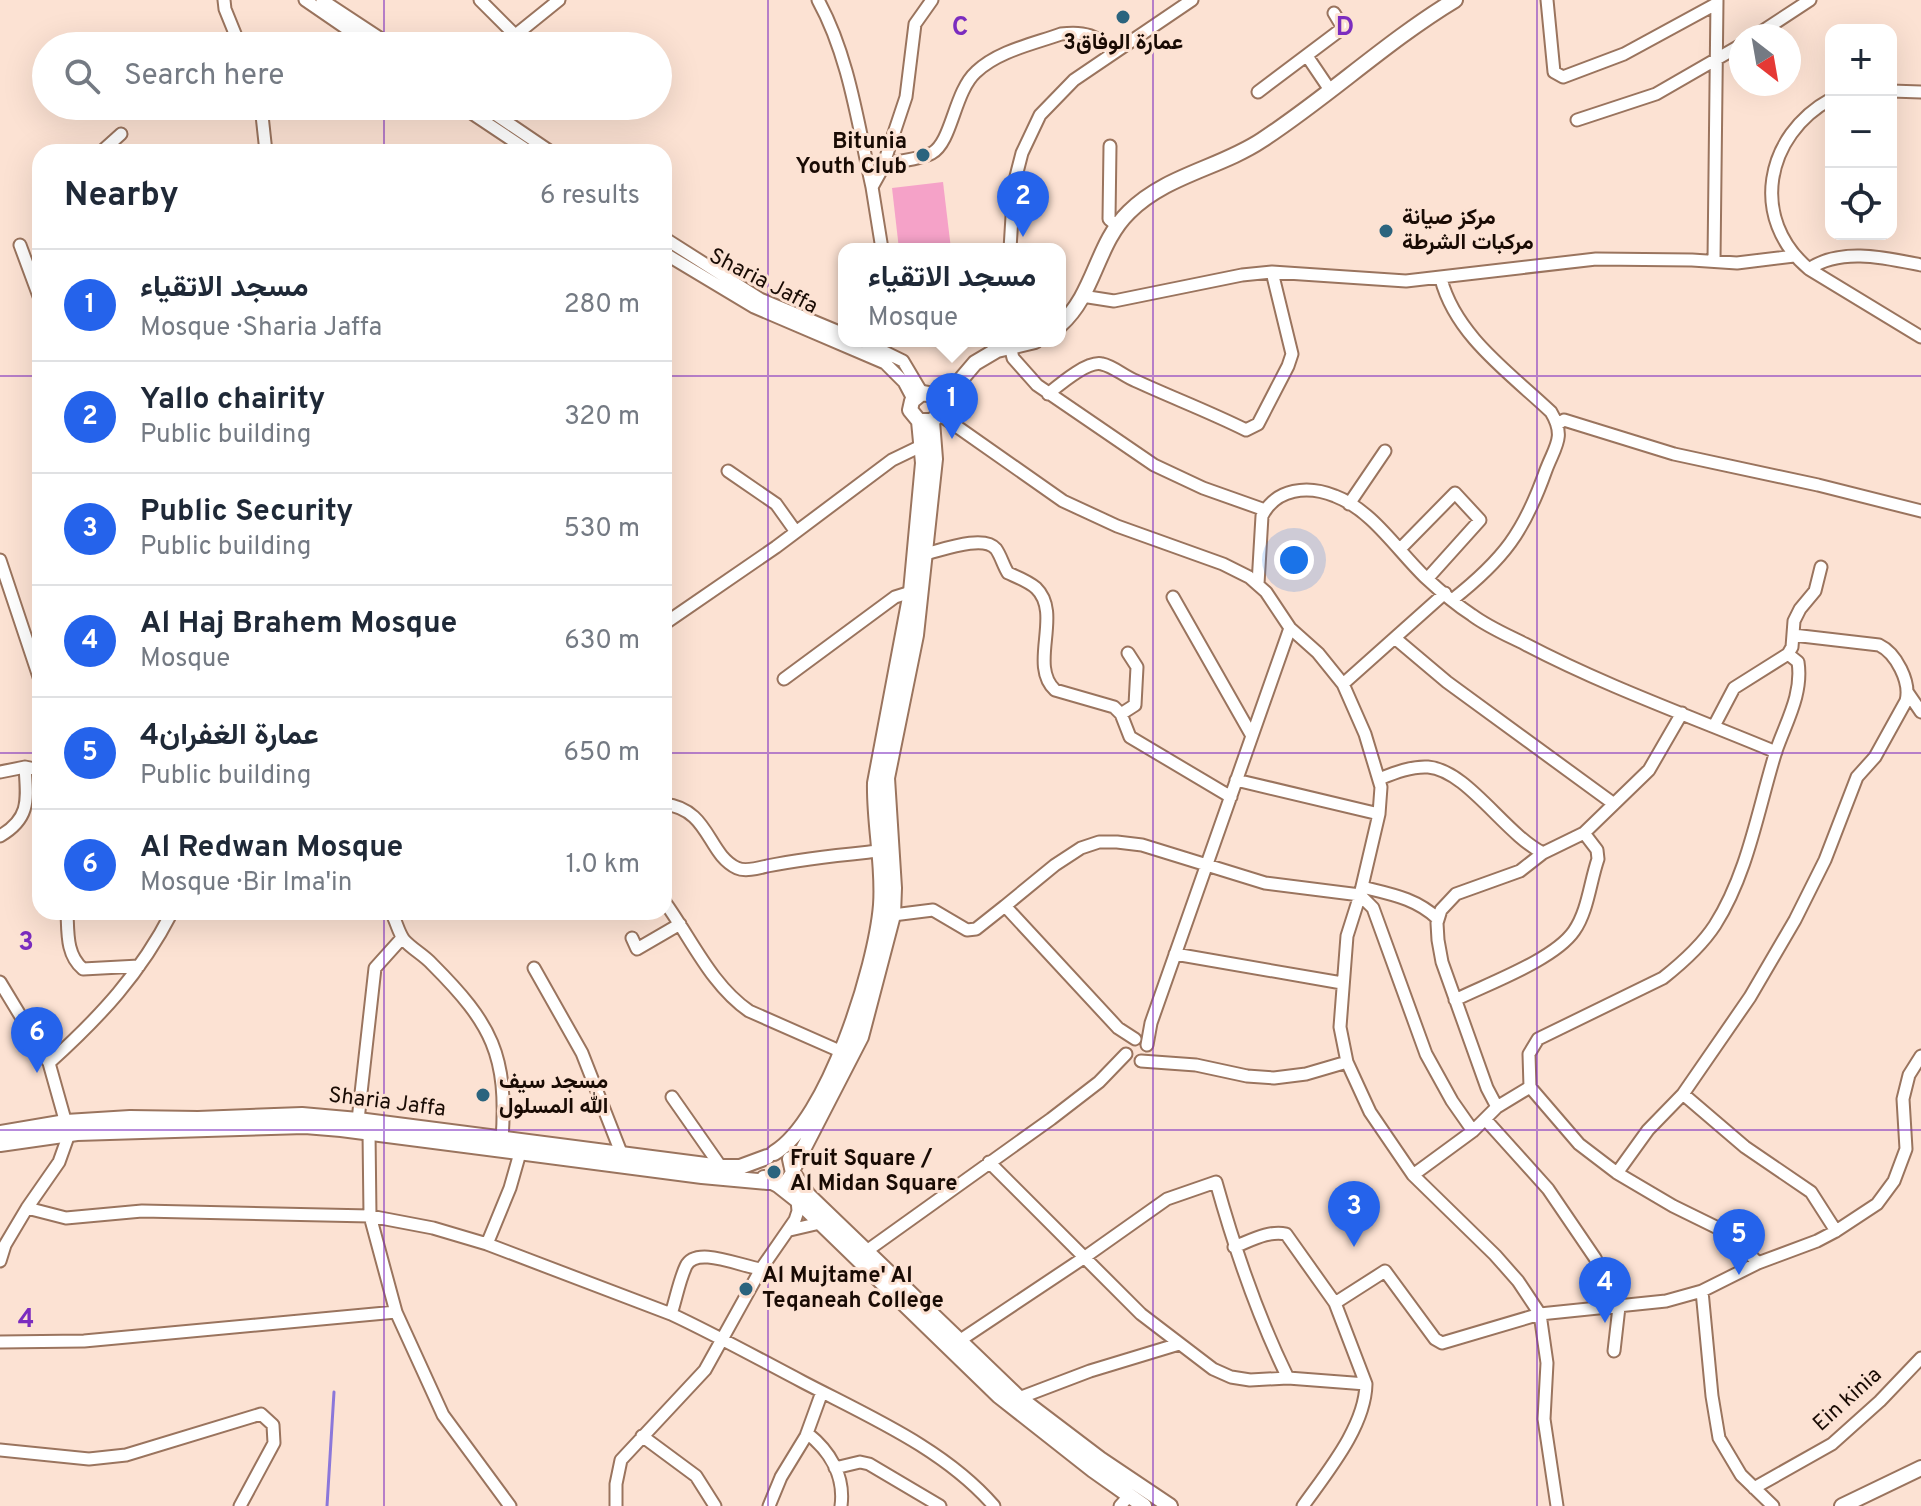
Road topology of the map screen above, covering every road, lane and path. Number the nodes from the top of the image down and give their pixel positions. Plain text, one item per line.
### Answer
1 (224, 0) edge
2 (305, 0) edge
3 (322, 0) edge
4 (480, 0) edge
5 (559, 0) edge
6 (818, 0) edge
7 (932, 0) edge
8 (1192, 0) edge
9 (1455, 0) edge
10 (1547, 0) edge
11 (1810, 0) edge
12 (1716, 2) edge
13 (1334, 13) dead end
14 (1773, 24) edge
15 (234, 32) edge
16 (352, 32) edge
17 (371, 32) edge
18 (512, 32) edge
19 (519, 32) edge
20 (1112, 53) junction
21 (1729, 53) edge
22 (1307, 56) junction
23 (1717, 61) junction
24 (1330, 90) junction
25 (1897, 91) edge
26 (1258, 92) dead end
27 (1921, 92) edge
28 (1825, 103) edge
29 (263, 120) edge
30 (482, 120) edge
31 (504, 120) edge
32 (1577, 120) dead end
33 (121, 134) dead end
34 (110, 144) edge
35 (265, 144) edge
36 (518, 144) edge
37 (539, 144) edge
38 (1110, 146) dead end
39 (883, 164) junction
40 (872, 187) junction
41 (1116, 225) junction
42 (672, 243) edge
43 (881, 243) edge
44 (1010, 243) edge
45 (20, 245) dead end
46 (1794, 256) junction
47 (672, 258) edge
48 (1714, 261) junction
49 (1921, 265) edge
50 (1809, 269) junction
51 (1272, 272) junction
52 (32, 277) edge
53 (1441, 279) junction
54 (1082, 296) junction
55 (1066, 319) edge
56 (838, 332) edge
57 (1921, 337) edge
58 (838, 341) edge
59 (852, 347) edge
60 (893, 347) edge
61 (1003, 347) edge
62 (1010, 347) edge
63 (889, 366) junction
64 (1048, 394) junction
65 (928, 407) junction
66 (1558, 424) junction
67 (921, 446) junction
68 (1385, 451) dead end
69 (728, 471) dead end
70 (1349, 504) junction
71 (1265, 510) junction
72 (1921, 511) edge
73 (796, 532) junction
74 (1400, 549) junction
75 (925, 554) junction
76 (0, 560) edge
77 (1821, 567) dead end
78 (1427, 579) junction
79 (1258, 584) junction
80 (911, 592) junction
81 (1173, 597) dead end
82 (1448, 597) junction
83 (672, 618) edge
84 (1290, 628) junction
85 (1793, 635) junction
86 (1396, 639) junction
87 (1128, 653) dead end
88 (1788, 654) junction
89 (32, 656) edge
90 (784, 679) dead end
91 (1343, 684) junction
92 (1908, 693) junction
93 (1921, 712) edge
94 (1682, 713) junction
95 (1121, 714) junction
96 (1714, 726) junction
97 (1252, 736) junction
98 (1776, 752) junction
99 (25, 767) junction
100 (32, 768) edge
101 (0, 772) edge
102 (1379, 779) junction
103 (1236, 780) junction
104 (1231, 797) junction
105 (1614, 804) junction
106 (672, 806) edge
107 (1379, 814) junction
108 (1584, 833) junction
109 (0, 836) edge
110 (879, 851) junction
111 (1543, 853) junction
112 (1207, 864) junction
113 (1361, 891) junction
114 (1005, 906) junction
115 (672, 912) edge
116 (893, 915) junction
117 (1438, 919) junction
118 (67, 920) edge
119 (168, 920) edge
120 (394, 920) edge
121 (680, 924) junction
122 (402, 938) junction
123 (632, 938) dead end
124 (1175, 954) junction
125 (139, 966) junction
126 (534, 968) dead end
127 (0, 982) edge
128 (1342, 983) junction
129 (1455, 1000) junction
130 (5, 1002) edge
131 (1118, 1028) junction
132 (1142, 1043) junction
133 (842, 1052) junction
134 (1126, 1052) junction
135 (1921, 1056) edge
136 (1140, 1061) junction
137 (1170, 1062) junction
138 (1347, 1062) junction
139 (49, 1063) junction
140 (1102, 1079) junction
141 (1530, 1087) junction
142 (1683, 1094) junction
143 (672, 1097) dead end
144 (1497, 1107) junction
145 (1485, 1119) junction
146 (358, 1120) junction
147 (67, 1128) junction
148 (1473, 1131) junction
149 (369, 1132) junction
150 (0, 1133) edge
151 (502, 1140) junction
152 (0, 1144) edge
153 (520, 1153) junction
154 (622, 1155) junction
155 (770, 1155) junction
156 (989, 1162) junction
157 (721, 1167) junction
158 (794, 1170) junction
159 (1617, 1173) junction
160 (1413, 1175) junction
161 (773, 1184) junction
162 (797, 1200) junction
163 (27, 1208) junction
164 (370, 1216) junction
165 (820, 1223) junction
166 (790, 1230) junction
167 (1836, 1231) junction
168 (487, 1244) junction
169 (1234, 1247) junction
170 (862, 1254) junction
171 (1085, 1257) junction
172 (0, 1261) edge
173 (1758, 1263) junction
174 (761, 1269) junction
175 (1702, 1291) junction
176 (1335, 1303) junction
177 (1619, 1307) junction
178 (396, 1312) junction
179 (671, 1314) junction
180 (1540, 1314) junction
181 (722, 1338) junction
182 (959, 1341) junction
183 (0, 1342) edge
184 (1179, 1344) junction
185 (1614, 1351) dead end
186 (1921, 1358) edge
187 (1288, 1378) junction
188 (1366, 1384) junction
189 (822, 1392) junction
190 (1019, 1398) junction
191 (807, 1433) junction
192 (642, 1436) junction
193 (0, 1450) edge
194 (835, 1468) junction
195 (1921, 1468) edge
196 (1921, 1478) edge
197 (1754, 1488) junction
198 (1125, 1501) edge
199 (240, 1506) edge
200 (510, 1506) edge
201 (616, 1506) edge
202 (715, 1506) edge
203 (769, 1506) edge
204 (841, 1506) edge
205 (940, 1506) edge
206 (994, 1506) edge
207 (1144, 1506) edge
208 (1170, 1506) edge
209 (1303, 1506) edge
210 (1557, 1506) edge
211 (1773, 1506) edge
212 (1842, 1506) edge
213 (1863, 1506) edge

1 - 15 street
2 - 16 street
3 - 17 street
4 - 18 street
5 - 19 street
6 - 40 street
7 - 39 street
8 - 20 street
9 - 24 main road
10 - 12 street
11 - 14 street
12 - 23 street
13 - 22 street
20 - 39 street
20 - 44 street
21 - 23 street
22 - 24 street
22 - 26 street
23 - 32 street
23 - 48 street
24 - 41 main road
25 - 27 street
28 - 46 street
29 - 35 street
30 - 36 street
31 - 37 street
33 - 34 street
38 - 41 street
39 - 40 street
40 - 43 street
41 - 54 main road
42 - 56 street
45 - 52 street
46 - 48 street
46 - 50 street
47 - 58 street, Sharia Jaffa
48 - 53 street
49 - 50 street
50 - 57 street
51 - 53 street
51 - 54 street
51 - 64 street
53 - 66 street
54 - 55 main road
59 - 63 street, Sharia Jaffa
60 - 63 street
60 - 65 street
61 - 65 main road
62 - 64 street
63 - 65 street, Sharia Jaffa
64 - 71 street
65 - 67 main road
65 - 75 main road
65 - 79 street
66 - 72 street
66 - 82 street
67 - 73 street
67 - 80 main road
68 - 70 street
69 - 73 street
70 - 71 street
70 - 74 street
71 - 79 street
73 - 83 street
74 - 78 street
74 - 78 street
75 - 95 street
75 - 116 main road
76 - 89 street
77 - 85 street
78 - 82 street
79 - 84 street
80 - 90 street
80 - 110 main road
81 - 97 street
82 - 86 street
82 - 94 street
84 - 91 street
84 - 97 street
85 - 88 street
85 - 92 street
86 - 91 street
86 - 105 street
87 - 95 street
88 - 96 street
88 - 98 street
91 - 102 street
92 - 93 street
92 - 142 street
94 - 96 street
94 - 105 street
95 - 104 street
96 - 98 street
97 - 103 street
98 - 141 street
99 - 100 street
99 - 101 street
99 - 109 street
102 - 107 street
102 - 111 street
103 - 104 street
103 - 107 street
104 - 112 street
105 - 108 street
106 - 110 street
107 - 113 street
108 - 111 street
108 - 129 street
110 - 133 main road
111 - 117 street
112 - 113 street
112 - 114 street
112 - 124 street
113 - 117 street
113 - 128 street
113 - 148 street
114 - 116 street
114 - 131 street
115 - 121 street
116 - 158 main road
117 - 129 street
118 - 125 street
119 - 125 street
120 - 122 street
121 - 123 street
121 - 133 street
122 - 146 street
122 - 151 street
124 - 128 street
124 - 132 street
125 - 139 street
126 - 154 street
127 - 130 street
128 - 138 street
129 - 144 street
130 - 139 street
131 - 132 street
131 - 134 street
132 - 134 street
132 - 136 street
132 - 137 street
133 - 155 main road
134 - 136 street
134 - 140 street
135 - 167 street
136 - 137 street
136 - 140 street
137 - 138 street
138 - 160 street
139 - 147 street
140 - 156 street
141 - 144 street
141 - 159 street
142 - 159 street
142 - 167 street
143 - 157 street
144 - 145 street
145 - 148 street
145 - 177 street
146 - 147 main road, Sharia Jaffa
146 - 151 main road, Sharia Jaffa
147 - 149 main road, Sharia Jaffa
147 - 150 main road, Sharia Jaffa
147 - 152 main road, Sharia Jaffa
147 - 163 street
148 - 160 street
149 - 153 main road, Sharia Jaffa
149 - 164 street
151 - 154 main road, Sharia Jaffa
153 - 161 main road, Sharia Jaffa
153 - 168 street
154 - 157 main road, Sharia Jaffa
155 - 157 main road, Sharia Jaffa
155 - 158 main road
155 - 161 main road
156 - 170 street
156 - 171 street
158 - 161 main road
158 - 170 main road
159 - 173 street
160 - 180 street
161 - 162 main road
162 - 165 main road
162 - 166 street
163 - 164 street
163 - 172 street
164 - 168 street
164 - 178 street
165 - 166 street
165 - 170 main road
166 - 174 street
167 - 173 street
168 - 179 street
169 - 171 street
169 - 176 street
169 - 187 street
170 - 182 main road
170 - 198 main road
171 - 182 street
171 - 184 street
173 - 175 street
174 - 179 street
174 - 181 street
175 - 177 street
175 - 197 street
176 - 180 street
176 - 188 street
177 - 180 street
177 - 185 street
178 - 183 street
178 - 200 street
179 - 181 street
180 - 210 street
181 - 189 street
181 - 192 street
182 - 190 main road
184 - 187 street
184 - 190 street
186 - 197 street, Ein kinia
187 - 188 street
188 - 209 street
189 - 191 street
189 - 206 street
190 - 208 main road
191 - 194 street
191 - 203 street
192 - 201 street
192 - 202 street
193 - 199 street
194 - 204 street
194 - 205 street
195 - 212 main road
196 - 213 main road
197 - 211 street
198 - 207 main road

